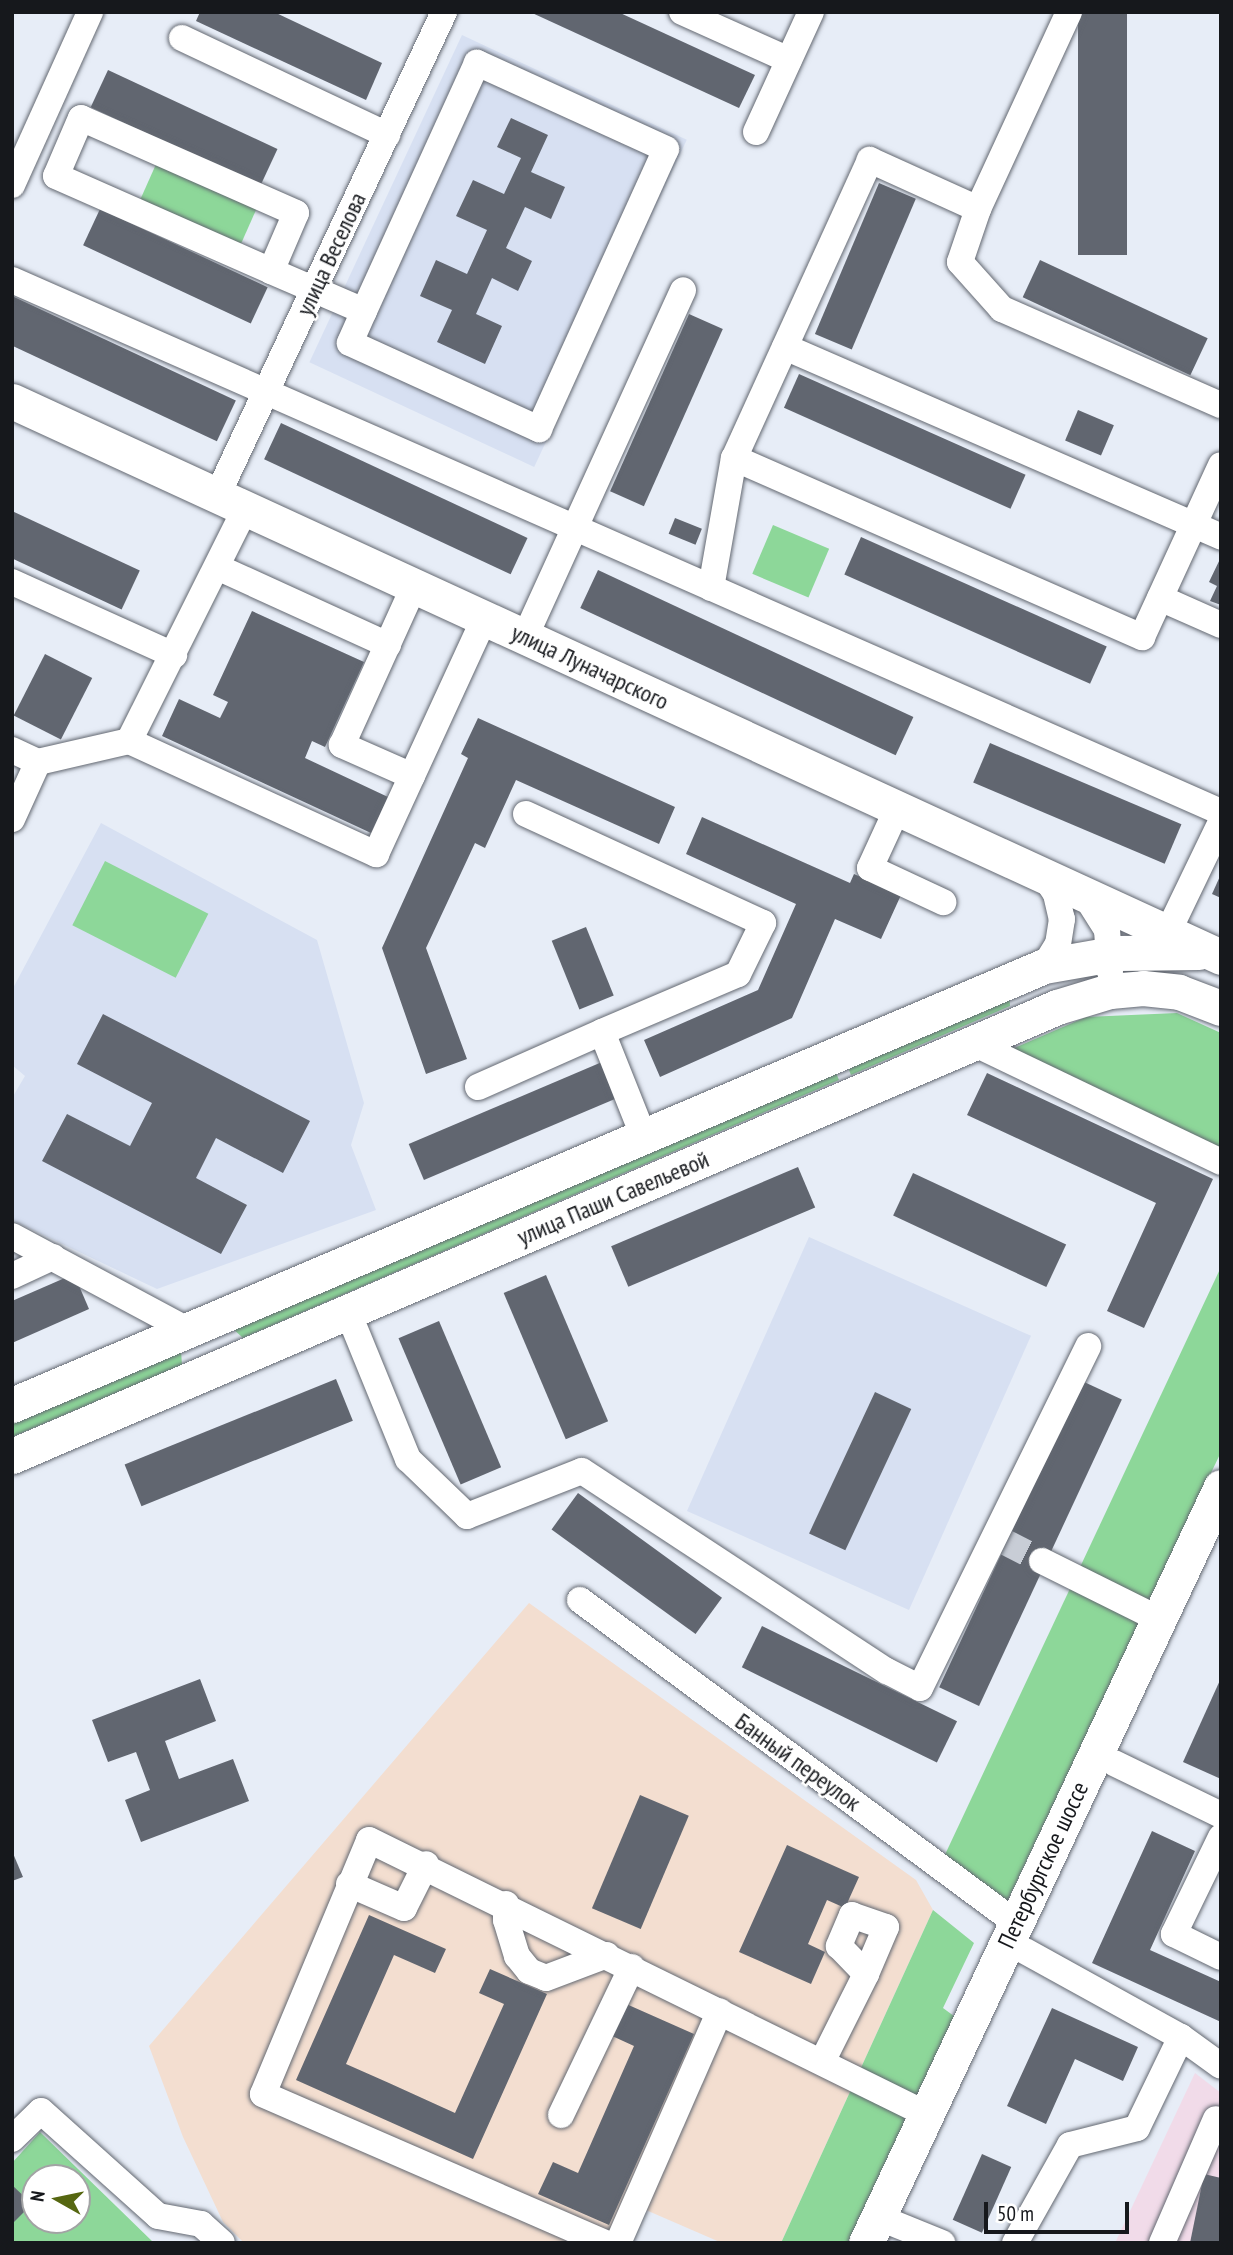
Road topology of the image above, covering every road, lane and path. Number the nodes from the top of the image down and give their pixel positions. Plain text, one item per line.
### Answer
1 (90, 12) edge
2 (444, 12) edge
3 (681, 12) edge
4 (811, 12) edge
5 (1069, 12) edge
6 (182, 38) dead end
7 (789, 60) junction
8 (756, 132) dead end
9 (387, 135) junction
10 (12, 185) edge
11 (978, 209) junction
12 (271, 271) junction
13 (12, 280) edge
14 (314, 289) junction
15 (683, 290) dead end
16 (364, 311) junction
17 (785, 347) junction
18 (266, 392) junction
19 (12, 401) edge
20 (1221, 405) edge
21 (734, 458) junction
22 (1221, 465) edge
23 (231, 503) junction
24 (1194, 525) junction
25 (574, 528) junction
26 (1221, 537) edge
27 (217, 566) junction
28 (12, 582) edge
29 (414, 586) junction
30 (712, 588) junction
31 (1160, 598) junction
32 (484, 619) junction
33 (1221, 625) edge
34 (525, 637) junction
35 (388, 645) junction
36 (174, 655) junction
37 (129, 741) junction
38 (12, 750) edge
39 (38, 762) junction
40 (412, 776) junction
41 (898, 807) junction
42 (1221, 812) edge
43 (526, 814) dead end
44 (12, 819) edge
45 (1221, 822) edge
46 (1042, 873) junction
47 (1080, 891) junction
48 (943, 902) dead end
49 (1168, 932) junction
50 (1112, 954) junction
51 (1217, 955) edge
52 (1044, 966) junction
53 (1102, 993) junction
54 (1221, 1008) edge
55 (602, 1032) junction
56 (973, 1043) junction
57 (478, 1087) dead end
58 (643, 1135) junction
59 (1221, 1162) edge
60 (12, 1236) edge
61 (53, 1257) junction
62 (12, 1276) edge
63 (348, 1312) junction
64 (194, 1327) junction
65 (1088, 1346) dead end
66 (221, 1366) junction
67 (12, 1405) edge
68 (12, 1456) edge
69 (1221, 1487) edge
70 (1221, 1534) edge
71 (1042, 1561) tunnel mouth
72 (580, 1600) dead end
73 (1159, 1619) junction
74 (1114, 1763) junction
75 (1221, 1815) edge
76 (1221, 1837) edge
77 (426, 1864) junction
78 (349, 1884) junction
79 (506, 1904) junction
80 (1020, 1937) junction
81 (607, 1955) junction
82 (1221, 1957) edge
83 (632, 1967) junction
84 (866, 1974) dead end
85 (720, 2011) junction
86 (1181, 2037) junction
87 (822, 2062) junction
88 (1221, 2066) edge
89 (561, 2115) dead end
90 (1219, 2116) edge
91 (935, 2118) junction
92 (12, 2139) edge
93 (891, 2233) edge
94 (222, 2243) edge
95 (605, 2243) edge
96 (618, 2243) edge
97 (866, 2243) edge
98 (942, 2243) edge
99 (1015, 2243) edge
100 (1162, 2243) edge

1 - 10 street
2 - 9 street, улица Веселова
3 - 7 street
4 - 7 street
5 - 11 street
6 - 9 street
7 - 8 street
9 - 14 street, улица Веселова
11 - 17 street
11 - 20 street
12 - 12 street
12 - 14 street
13 - 18 street
14 - 16 street
14 - 18 street, улица Веселова
15 - 25 street
16 - 16 street
17 - 21 street
17 - 24 street
18 - 23 street, улица Веселова
18 - 25 street
19 - 23 main road, улица Луначарского
21 - 30 street
21 - 31 street
22 - 24 street
23 - 27 street, улица Веселова
23 - 29 main road, улица Луначарского
24 - 26 street
24 - 31 street
25 - 30 street
25 - 34 street
27 - 35 street
27 - 36 street, улица Веселова
28 - 36 street
29 - 32 main road, улица Луначарского
29 - 35 street
30 - 42 street
31 - 33 street
32 - 34 main road, улица Луначарского
32 - 40 street
34 - 41 main road, улица Луначарского
35 - 40 street
36 - 37 street, улица Веселова
37 - 39 street
37 - 40 street
38 - 39 street
39 - 44 street
41 - 46 main road, улица Луначарского
41 - 48 street
43 - 55 street
45 - 49 street
46 - 47 main road, улица Луначарского
46 - 52 street
47 - 49 main road, улица Луначарского
47 - 50 street
49 - 51 main road, улица Паши Савельевой
50 - 51 main road, улица Паши Савельевой
50 - 52 main road, улица Паши Савельевой
50 - 53 street
52 - 58 main road, улица Паши Савельевой
53 - 54 main road, улица Паши Савельевой
53 - 56 main road, улица Паши Савельевой
55 - 57 street
55 - 58 street
56 - 59 street
56 - 63 main road, улица Паши Савельевой
58 - 64 main road, улица Паши Савельевой
60 - 61 street
61 - 62 street
61 - 64 street
63 - 65 street
63 - 66 main road, улица Паши Савельевой
64 - 66 main road
64 - 67 main road, улица Паши Савельевой
66 - 68 main road, улица Паши Савельевой
69 - 73 main road, Петербургское шоссе
70 - 74 main road, Петербургское шоссе
71 - 73 street
72 - 80 street, Банный переулок
73 - 80 main road, Петербургское шоссе
74 - 75 street
74 - 80 main road, Петербургское шоссе
76 - 82 street
77 - 78 street
77 - 78 street
77 - 79 street
78 - 95 street
79 - 81 street
79 - 81 street
80 - 86 street, Банный переулок
80 - 91 main road, Петербургское шоссе
81 - 83 street
83 - 85 street
83 - 89 street
84 - 87 street
85 - 87 street
85 - 96 street
86 - 88 street, Банный переулок
86 - 99 street
87 - 91 street
90 - 100 street
91 - 93 main road, Петербургское шоссе
91 - 97 main road, Петербургское шоссе
92 - 94 street
93 - 98 street

